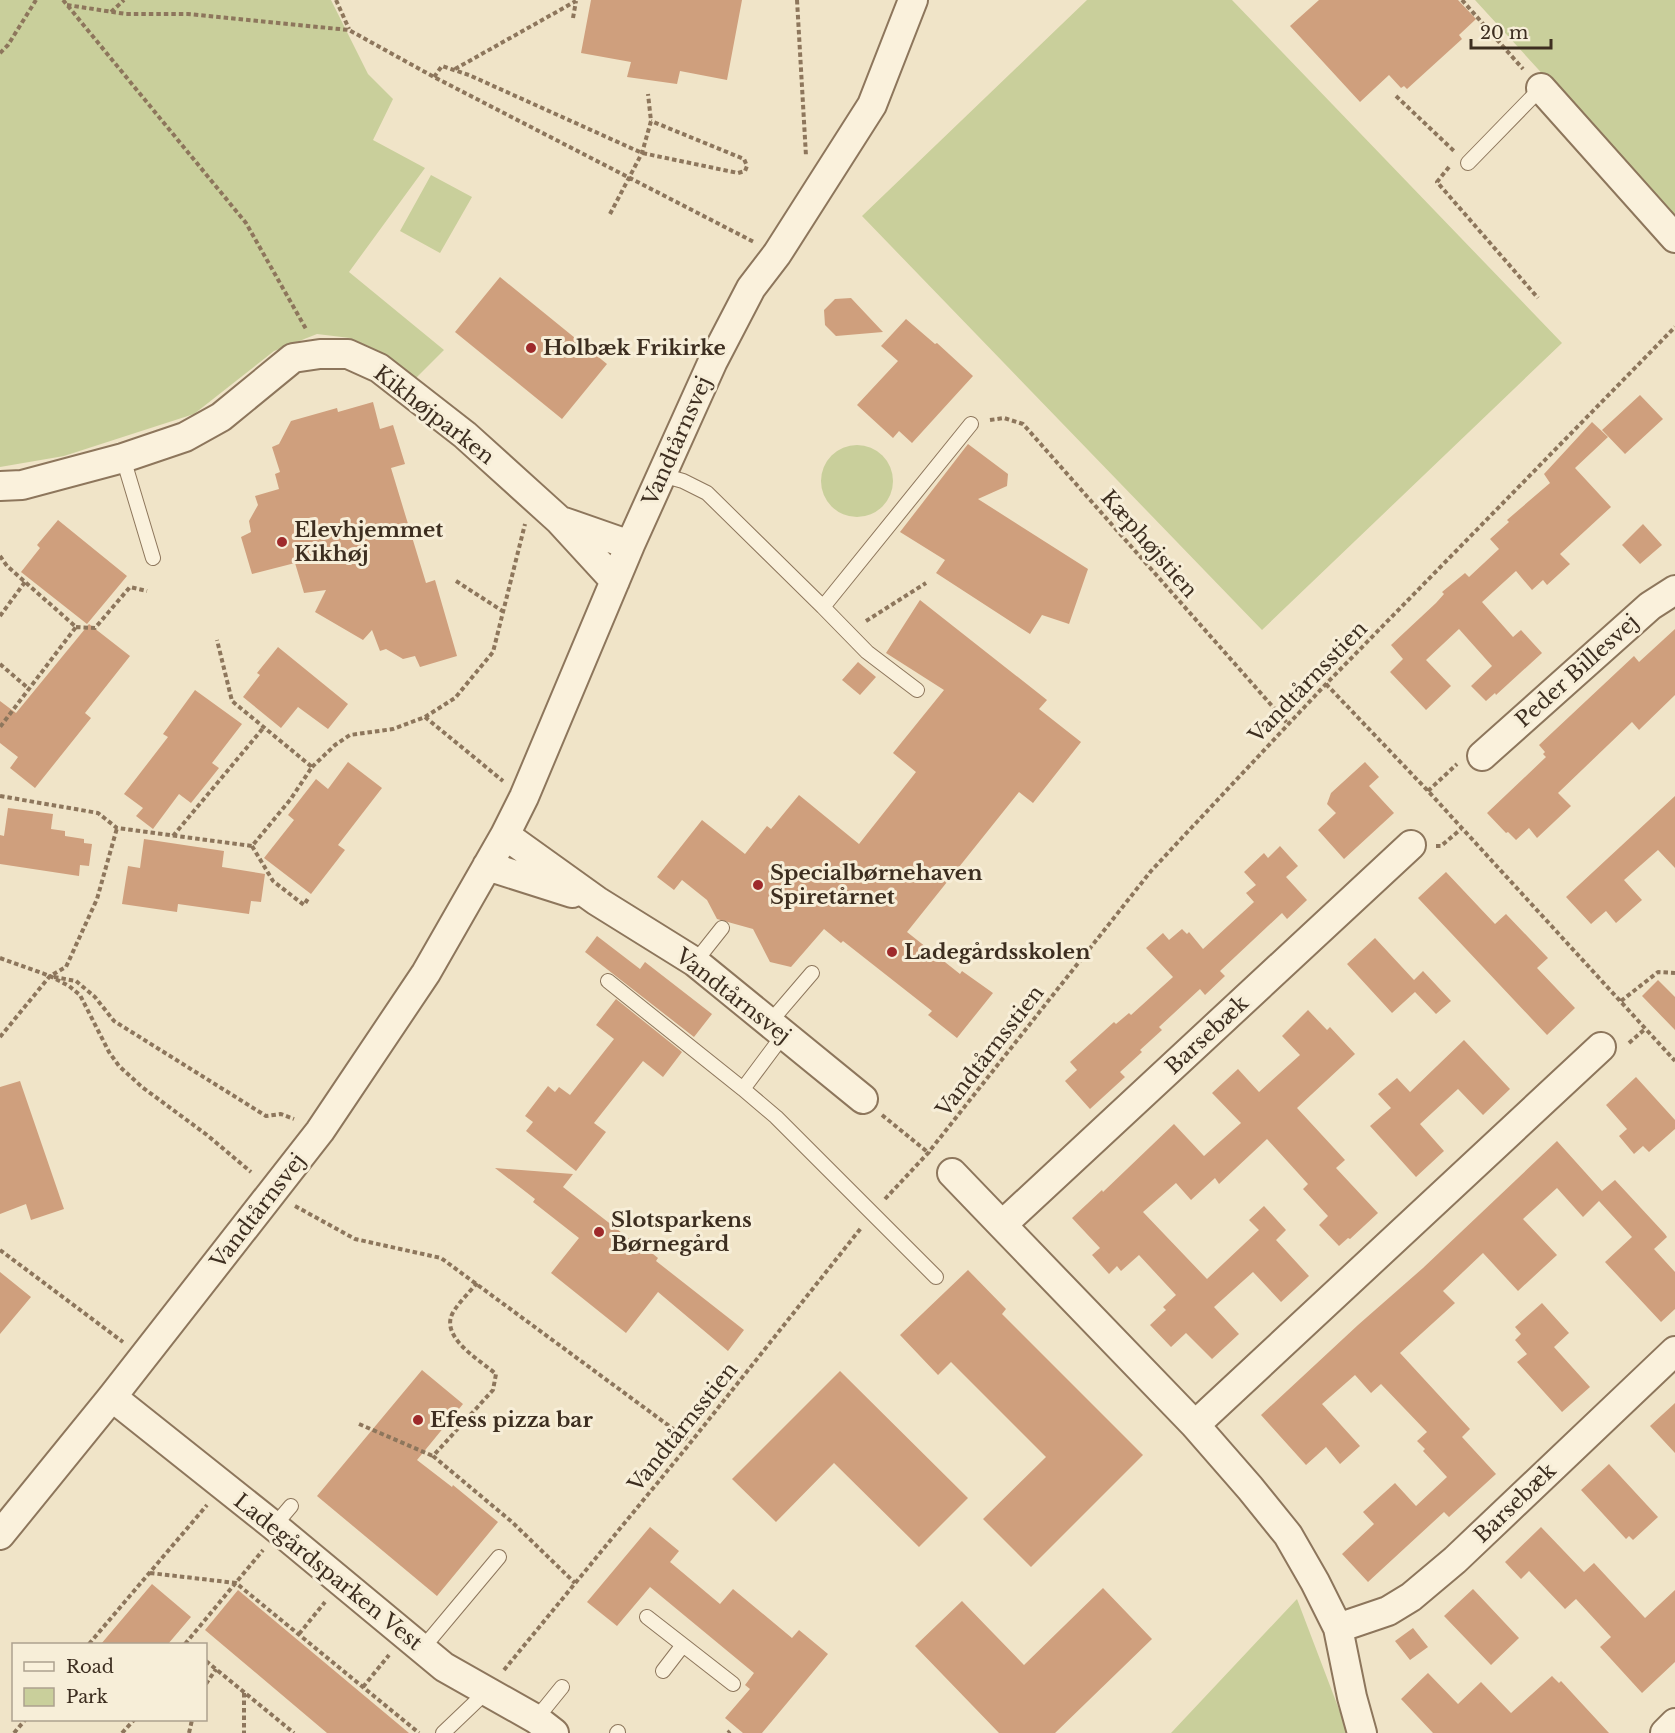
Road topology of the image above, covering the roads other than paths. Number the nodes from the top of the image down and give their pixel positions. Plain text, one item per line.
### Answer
1 (913, 0) edge
2 (1541, 88) joint
3 (1463, 159) road end
4 (1675, 238) edge
5 (970, 424) road end
6 (123, 458) junction
7 (662, 474) junction
8 (0, 486) edge
9 (559, 520) junction
10 (630, 545) junction
11 (153, 558) dead end
12 (615, 581) junction
13 (1675, 590) edge
14 (823, 607) junction
15 (917, 690) dead end
16 (1482, 756) road end
17 (505, 835) junction
18 (1412, 845) dead end
19 (487, 866) junction
20 (597, 901) junction
21 (722, 928) dead end
22 (695, 962) junction
23 (812, 973) dead end
24 (608, 981) dead end
25 (777, 1028) junction
26 (1601, 1047) dead end
27 (743, 1089) junction
28 (863, 1099) road end
29 (952, 1173) road end
30 (1002, 1225) junction
31 (936, 1277) dead end
32 (1675, 1351) edge
33 (112, 1397) junction
34 (1195, 1425) junction
35 (0, 1535) edge
36 (499, 1557) dead end
37 (647, 1617) dead end
38 (1338, 1628) junction
39 (414, 1643) junction
40 (682, 1645) junction
41 (663, 1671) dead end
42 (733, 1684) dead end
43 (562, 1687) dead end
44 (486, 1692) junction
45 (1675, 1724) edge
46 (545, 1726) edge
47 (443, 1733) edge
48 (1362, 1733) edge
49 (1665, 1733) edge

1 - 7 street, Vandtårnsvej
2 - 3 lane
2 - 4 street
5 - 14 lane
6 - 8 street, Kikhøjparken
6 - 9 street, Kikhøjparken
6 - 11 lane
7 - 10 street, Vandtårnsvej
7 - 14 lane
9 - 10 street, Kikhøjparken
9 - 12 street, Kikhøjparken
10 - 12 street, Vandtårnsvej
12 - 17 street, Vandtårnsvej
13 - 16 street, Peder Billesvej
14 - 15 lane
17 - 19 street, Vandtårnsvej
17 - 20 street, Vandtårnsvej
18 - 30 street, Barsebæk
19 - 20 street, Vandtårnsvej
19 - 33 street, Vandtårnsvej
20 - 22 street, Vandtårnsvej
21 - 22 lane
22 - 25 street, Vandtårnsvej
23 - 25 lane
24 - 27 lane
25 - 27 lane
25 - 28 street, Vandtårnsvej
26 - 34 street
27 - 31 lane
29 - 30 street
30 - 34 street
32 - 38 street, Barsebæk
33 - 35 street, Vandtårnsvej
33 - 39 street, Ladegårdsparken Vest
34 - 38 street
36 - 39 lane
37 - 40 lane
38 - 48 street
39 - 44 street, Ladegårdsparken Vest
40 - 41 lane
40 - 42 lane
43 - 46 lane
44 - 46 street, Ladegårdsparken Vest
44 - 47 lane
45 - 49 street

